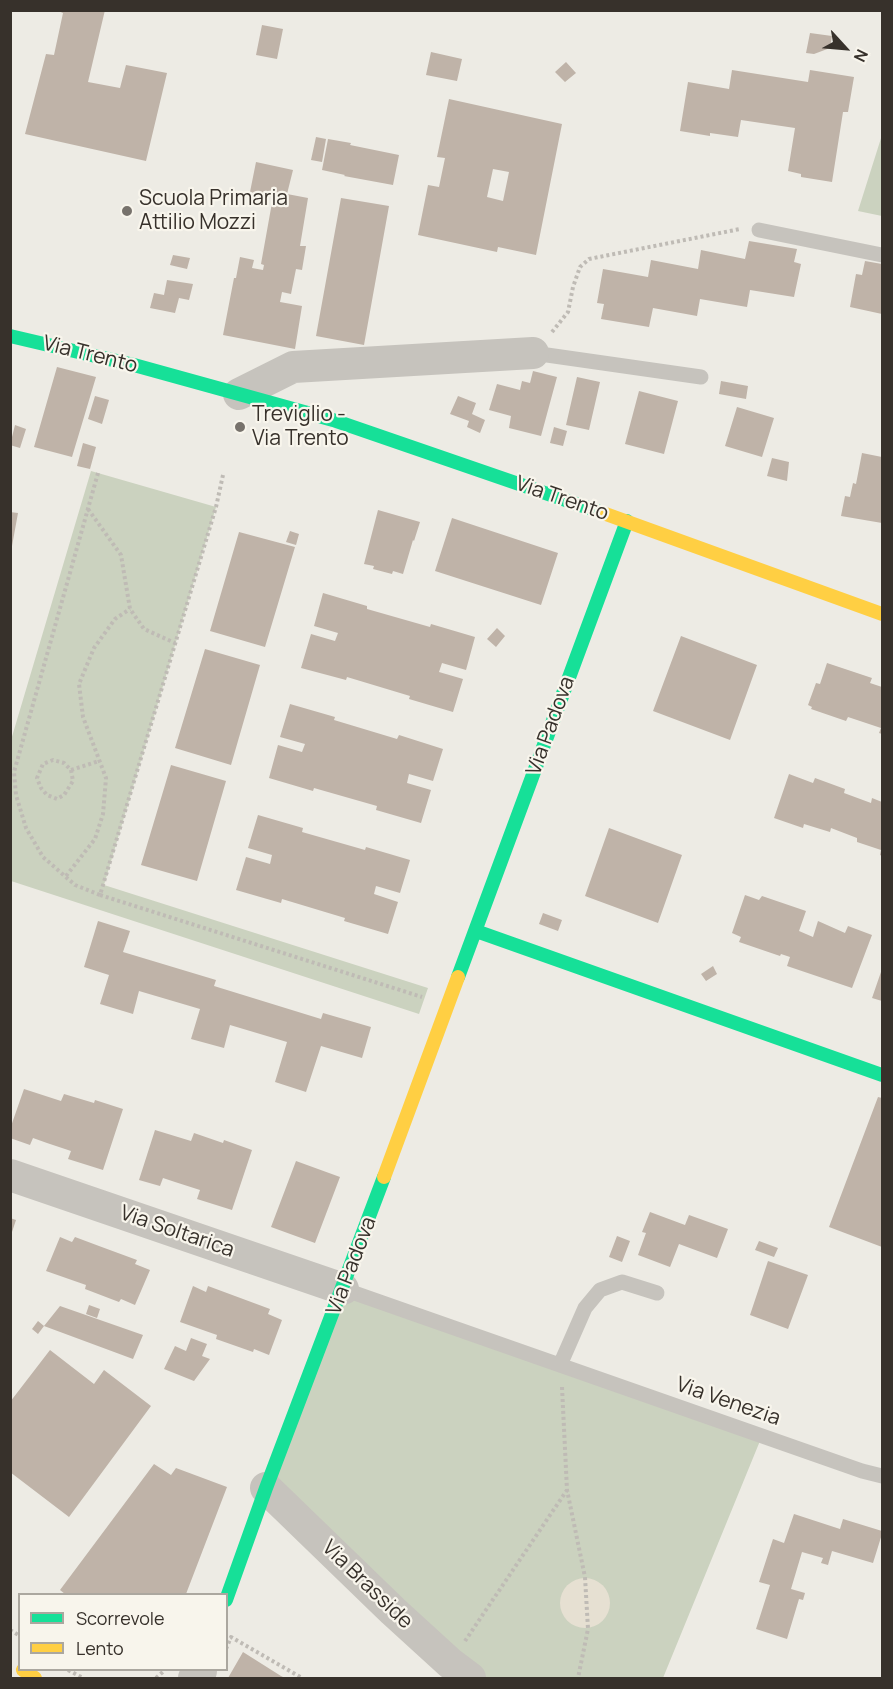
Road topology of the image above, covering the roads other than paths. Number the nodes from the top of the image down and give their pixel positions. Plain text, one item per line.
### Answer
1 (759, 230) road end
2 (882, 255) edge
3 (10, 336) edge
4 (533, 353) joint
5 (701, 376) dead end
6 (239, 394) junction
7 (627, 521) junction
8 (882, 614) edge
9 (476, 931) junction
10 (882, 1075) edge
11 (10, 1175) edge
12 (344, 1289) junction
13 (657, 1293) dead end
14 (560, 1365) junction
15 (882, 1476) edge
16 (266, 1488) junction
17 (228, 1594) edge
18 (460, 1671) edge

1 - 2 lane
3 - 6 street, Via Trento
4 - 5 lane
4 - 6 street
6 - 7 street, Via Trento
7 - 8 street, Via Trento
7 - 9 street, Via Padova
9 - 10 street
9 - 12 street, Via Padova
11 - 12 street, Via Soltarica
12 - 14 lane, Via Venezia
12 - 16 street, Via Padova
13 - 14 lane
14 - 15 lane, Via Venezia
16 - 17 street, Via Padova
16 - 18 street, Via Brasside

